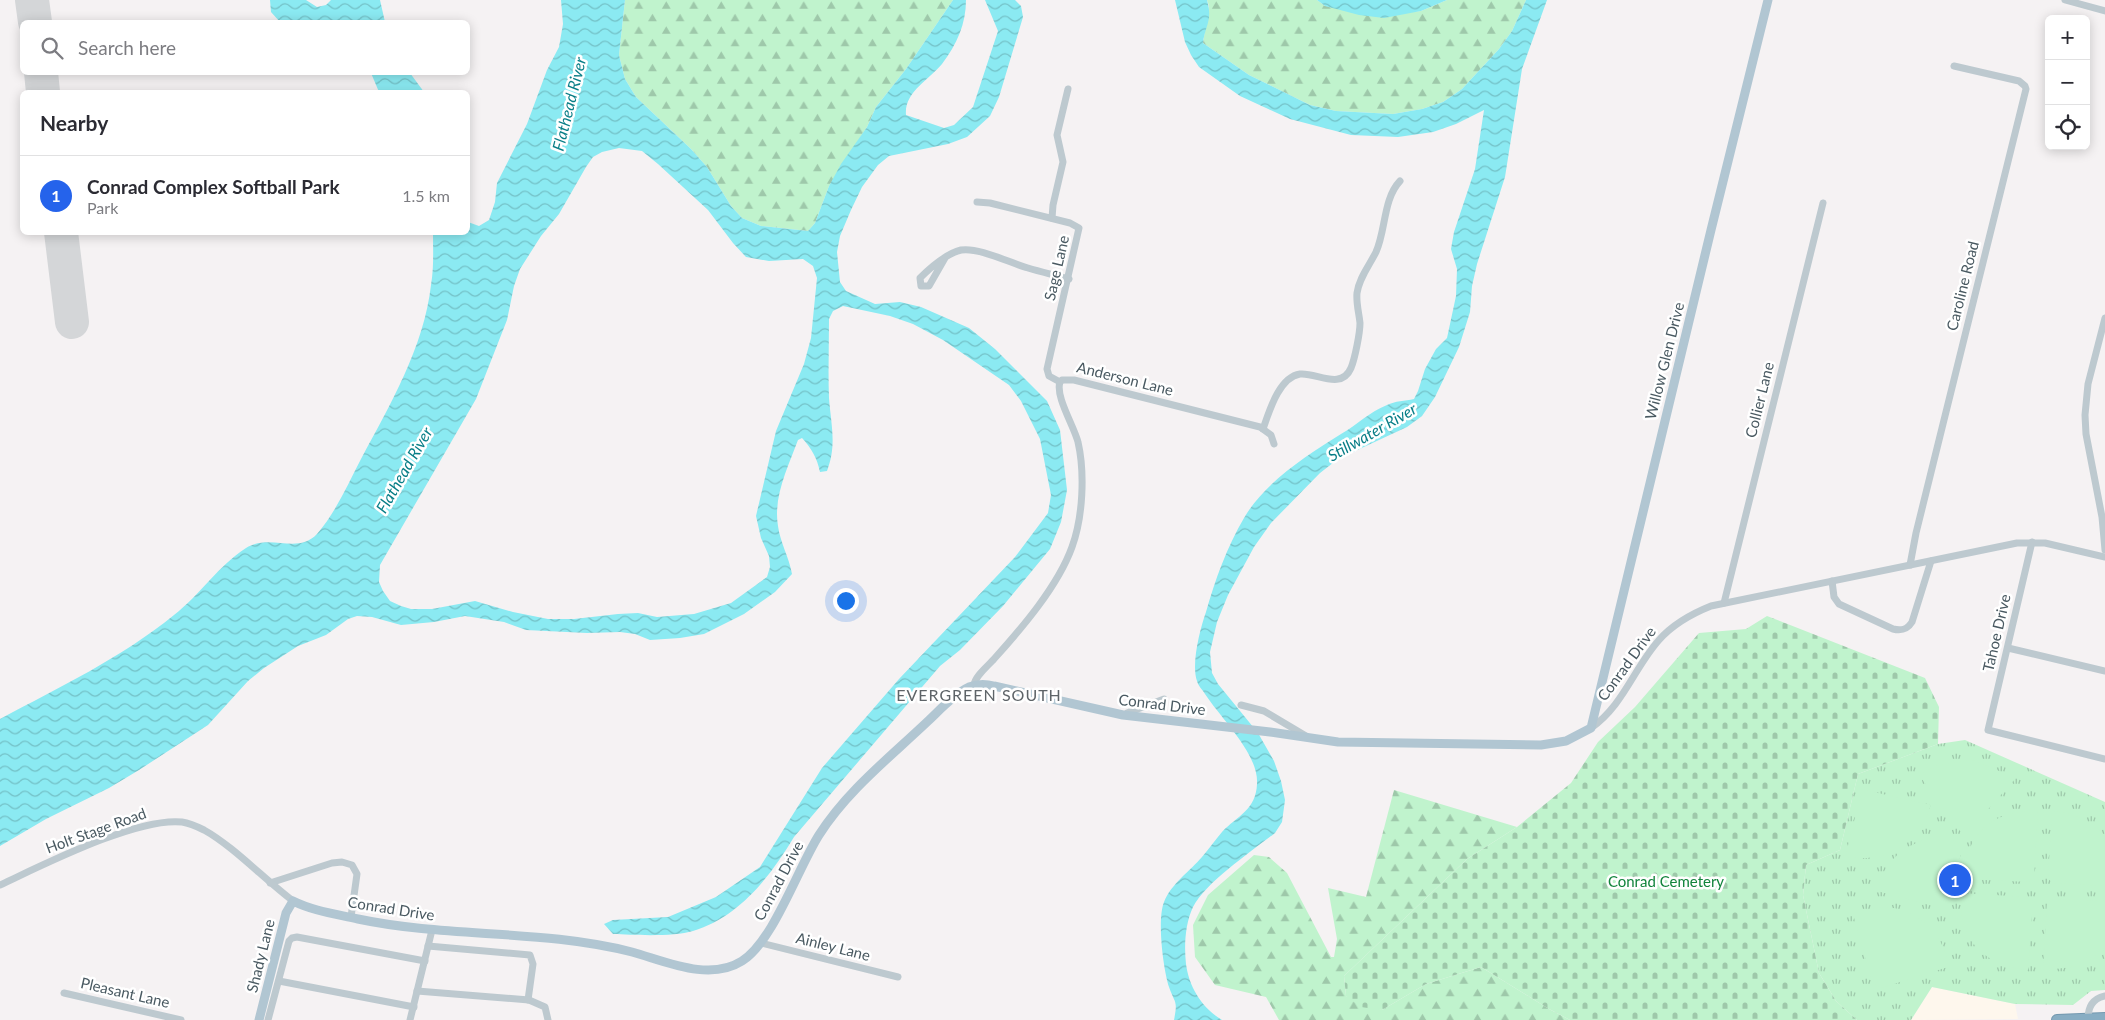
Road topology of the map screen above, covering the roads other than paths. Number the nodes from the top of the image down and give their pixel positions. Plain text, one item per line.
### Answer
1 (1768, 0) edge
2 (2065, 0) edge
3 (2105, 11) edge
4 (1954, 66) dead end
5 (1068, 89) dead end
6 (1400, 181) dead end
7 (977, 202) dead end
8 (1823, 204) dead end
9 (1052, 218) junction
10 (945, 258) dead end
11 (1068, 279) junction
12 (2105, 318) edge
13 (1060, 382) junction
14 (1264, 429) junction
15 (1274, 444) dead end
16 (2032, 542) junction
17 (2105, 550) edge
18 (2105, 557) edge
19 (1931, 560) junction
20 (1910, 565) junction
21 (1832, 581) junction
22 (1724, 603) junction
23 (2008, 648) junction
24 (2105, 671) edge
25 (974, 686) junction
26 (1164, 699) dead end
27 (1241, 705) dead end
28 (1118, 714) junction
29 (1591, 728) junction
30 (1321, 740) junction
31 (2105, 759) edge
32 (270, 883) junction
33 (0, 885) edge
34 (293, 901) junction
35 (351, 917) junction
36 (432, 930) junction
37 (761, 943) junction
38 (428, 946) junction
39 (424, 960) junction
40 (898, 977) dead end
41 (279, 981) junction
42 (417, 991) junction
43 (64, 993) dead end
44 (2105, 996) edge
45 (528, 1000) junction
46 (414, 1007) junction
47 (2105, 1018) edge
48 (2088, 1019) edge
49 (181, 1020) edge
50 (259, 1020) edge
51 (268, 1020) edge
52 (410, 1020) edge
53 (548, 1020) edge
54 (2057, 1020) edge

1 - 29 main road, Willow Glen Drive
2 - 3 street
4 - 20 street, Caroline Road
5 - 9 street
6 - 14 street
7 - 9 street, Sage Lane
8 - 22 street, Collier Lane
9 - 11 street, Sage Lane
10 - 11 street
11 - 13 street, Sage Lane
12 - 17 street
13 - 14 street, Anderson Lane
13 - 25 street, Anderson Lane
14 - 15 street
16 - 18 street, Conrad Drive
16 - 19 street, Conrad Drive
16 - 23 street, Tahoe Drive
19 - 20 street, Conrad Drive
19 - 21 street
20 - 21 street, Conrad Drive
21 - 22 street, Conrad Drive
22 - 29 street, Conrad Drive
23 - 24 street
23 - 31 street, Tahoe Drive
25 - 28 main road, Conrad Drive
25 - 37 main road, Conrad Drive
26 - 28 street
27 - 30 street
28 - 30 main road, Conrad Drive
29 - 30 main road, Conrad Drive
32 - 33 street, Holt Stage Road
32 - 34 street
32 - 35 street
34 - 35 main road, Conrad Drive
34 - 50 main road, Shady Lane
35 - 36 main road, Conrad Drive
36 - 37 main road, Conrad Drive
36 - 38 street
37 - 40 street, Ainley Lane
38 - 39 street
38 - 45 street
39 - 41 street
39 - 42 street
41 - 46 street
41 - 51 street
42 - 45 street
42 - 46 street
43 - 49 street, Pleasant Lane
44 - 48 street
45 - 53 street
46 - 52 street
47 - 48 highway
48 - 54 highway

